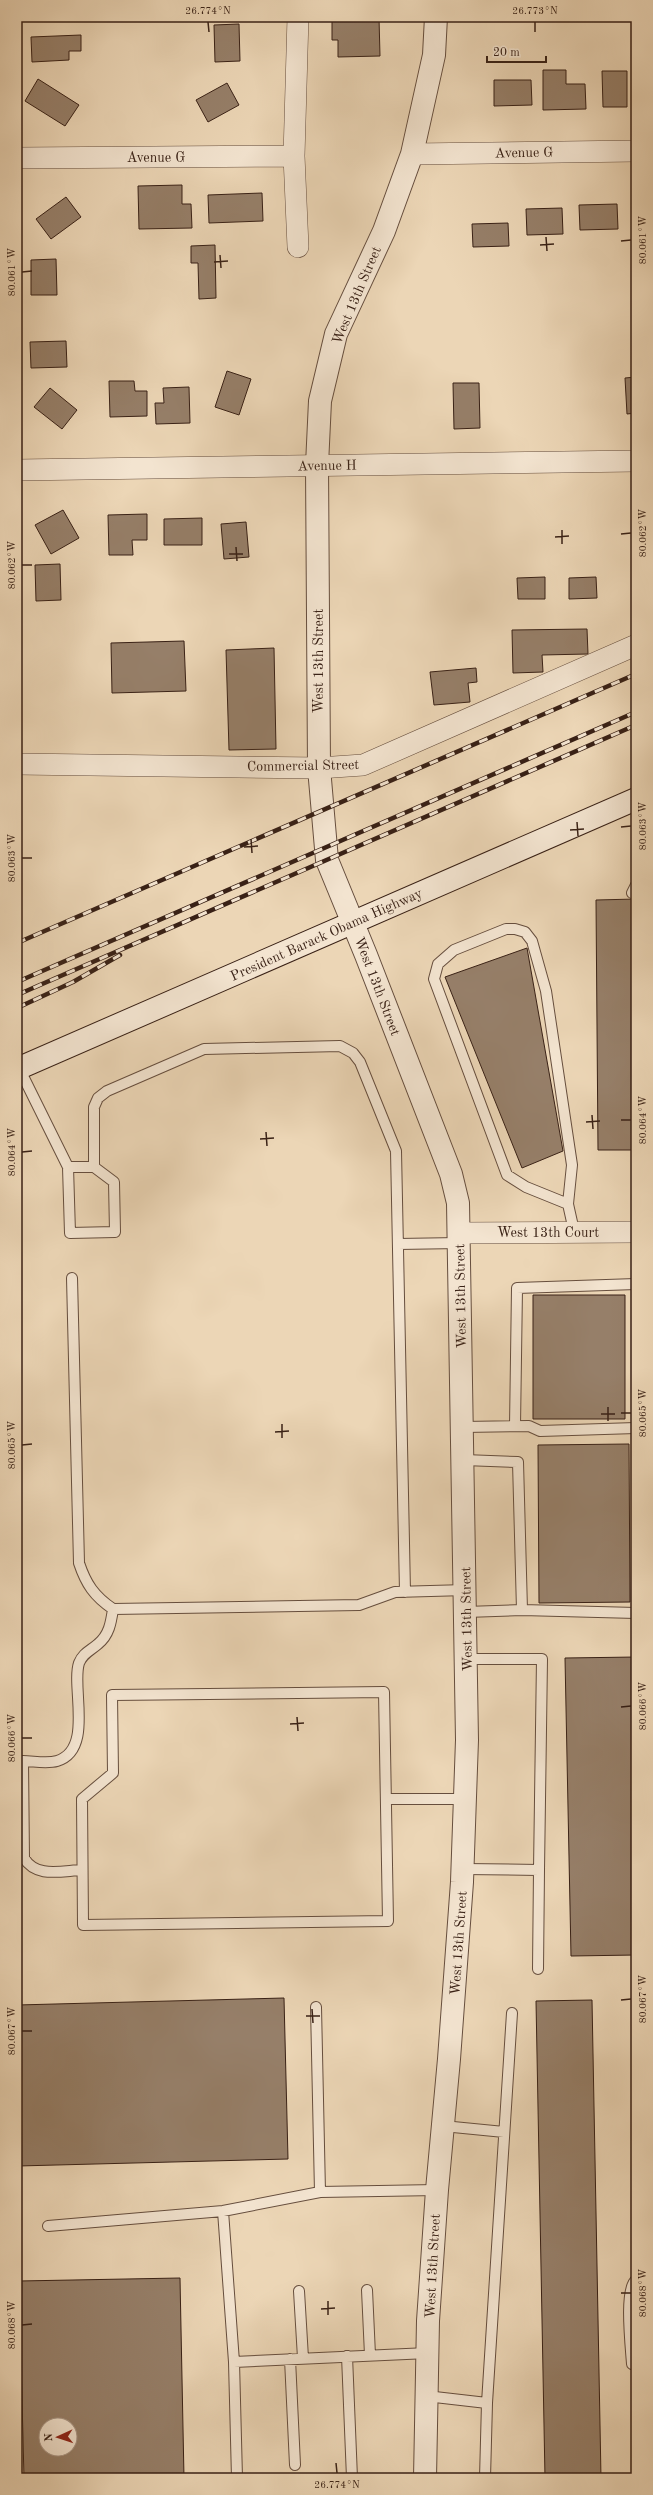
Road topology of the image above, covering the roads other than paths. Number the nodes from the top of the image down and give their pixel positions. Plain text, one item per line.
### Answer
1 (298, 17) edge
2 (436, 17) edge
3 (636, 151) edge
4 (412, 154) junction
5 (294, 156) junction
6 (17, 158) edge
7 (298, 247) dead end
8 (636, 461) edge
9 (317, 465) junction
10 (17, 470) edge
11 (636, 645) edge
12 (17, 764) edge
13 (319, 768) junction
14 (636, 799) edge
15 (353, 922) junction
16 (18, 1069) edge
17 (68, 1167) junction
18 (94, 1167) junction
19 (568, 1204) junction
20 (574, 1231) junction
21 (636, 1232) edge
22 (459, 1238) junction
23 (398, 1244) junction
24 (72, 1278) dead end
25 (636, 1284) edge
26 (515, 1426) junction
27 (463, 1427) junction
28 (636, 1428) edge
29 (464, 1460) junction
30 (466, 1590) junction
31 (404, 1592) junction
32 (113, 1609) junction
33 (522, 1610) junction
34 (466, 1612) junction
35 (636, 1613) edge
36 (467, 1659) junction
37 (386, 1799) junction
38 (465, 1799) junction
39 (462, 1869) junction
40 (82, 1870) junction
41 (539, 1870) junction
42 (538, 1969) dead end
43 (316, 2007) dead end
44 (512, 2013) dead end
45 (443, 2126) junction
46 (504, 2132) junction
47 (436, 2190) junction
48 (320, 2192) junction
49 (223, 2211) junction
50 (48, 2226) dead end
51 (636, 2280) edge
52 (367, 2290) dead end
53 (299, 2292) dead end
54 (428, 2352) junction
55 (370, 2355) junction
56 (347, 2356) junction
57 (303, 2358) junction
58 (290, 2359) junction
59 (234, 2362) junction
60 (632, 2364) dead end
61 (426, 2396) junction
62 (487, 2403) junction
63 (295, 2465) dead end
64 (237, 2478) edge
65 (352, 2478) edge
66 (425, 2478) edge
67 (485, 2478) edge

1 - 5 street
2 - 4 street, West 13th Street
3 - 4 street, Avenue G
4 - 9 street, West 13th Street
5 - 6 street, Avenue G
5 - 7 street
8 - 9 street, Avenue H
9 - 10 street, Avenue H
9 - 13 street, West 13th Street
11 - 13 street, Commercial Street
12 - 13 street, Commercial Street
13 - 15 street, West 13th Street
14 - 15 street, President Barack Obama Highway
15 - 16 street, President Barack Obama Highway
15 - 22 street, West 13th Street
16 - 17 lane
17 - 18 lane
17 - 18 lane
18 - 23 lane
19 - 19 lane
19 - 20 lane
20 - 21 street, West 13th Court
20 - 22 street, West 13th Court
22 - 23 lane
22 - 27 street, West 13th Street
23 - 31 lane
24 - 32 lane
25 - 26 lane
26 - 27 lane
26 - 28 lane
27 - 29 street, West 13th Street
29 - 30 street, West 13th Street
29 - 33 lane
30 - 31 lane
30 - 34 street, West 13th Street
31 - 32 lane
32 - 40 lane
33 - 34 lane
33 - 35 lane
34 - 36 street, West 13th Street
36 - 38 street, West 13th Street
36 - 41 lane
37 - 38 lane
37 - 40 lane
37 - 40 lane
38 - 39 street, West 13th Street
39 - 41 lane
39 - 45 street, West 13th Street
41 - 42 lane
43 - 48 lane
44 - 46 lane
45 - 46 lane
45 - 47 street, West 13th Street
46 - 62 lane
47 - 48 lane
47 - 54 street, West 13th Street
48 - 49 lane
49 - 50 lane
49 - 59 lane
51 - 60 lane
52 - 55 lane
53 - 57 lane
54 - 55 lane
54 - 61 street, West 13th Street
55 - 56 lane
56 - 57 lane
56 - 65 lane
57 - 58 lane
58 - 59 lane
58 - 63 lane
59 - 64 lane
61 - 62 lane
61 - 66 street, West 13th Street
62 - 67 lane

